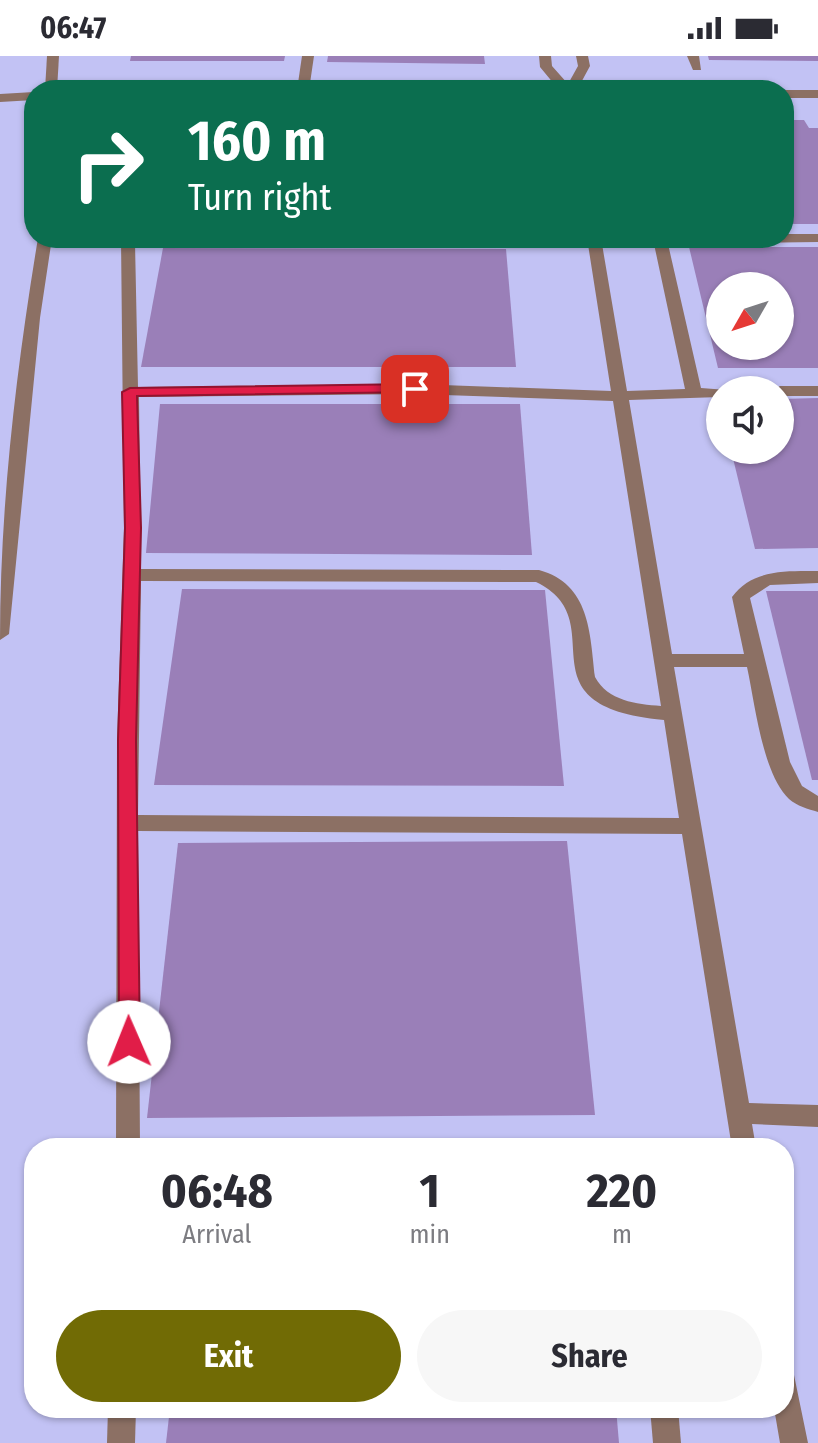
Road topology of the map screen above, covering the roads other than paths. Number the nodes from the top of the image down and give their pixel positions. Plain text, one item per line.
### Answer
1 (53, 56) edge
2 (308, 56) edge
3 (545, 56) edge
4 (582, 56) edge
5 (52, 80) edge
6 (304, 80) edge
7 (559, 80) edge
8 (575, 80) edge
9 (794, 94) edge
10 (818, 94) edge
11 (24, 97) edge
12 (0, 98) edge
13 (794, 238) edge
14 (818, 238) edge
15 (43, 248) edge
16 (128, 248) edge
17 (595, 248) edge
18 (662, 248) edge
19 (794, 391) edge
20 (818, 391) edge
21 (130, 392) junction
22 (694, 393) junction
23 (706, 393) edge
24 (620, 396) junction
25 (131, 575) junction
26 (818, 577) edge
27 (0, 634) edge
28 (664, 660) junction
29 (755, 661) junction
30 (673, 714) junction
31 (818, 804) edge
32 (127, 823) junction
33 (691, 826) junction
34 (739, 1113) junction
35 (818, 1116) edge
36 (128, 1138) edge
37 (743, 1138) edge
38 (122, 1418) edge
39 (665, 1418) edge
40 (790, 1418) edge
41 (121, 1443) edge
42 (667, 1443) edge
43 (794, 1443) edge

1 - 5 street
2 - 6 street
3 - 7 street
4 - 8 street
9 - 10 street
11 - 12 street
13 - 14 street
15 - 27 street
16 - 21 street
17 - 24 street
18 - 22 street
19 - 20 street
21 - 24 street
21 - 25 street
22 - 23 street
22 - 24 street
24 - 28 street
25 - 30 street
25 - 32 street
26 - 29 street
28 - 29 street
28 - 30 street
29 - 31 street
30 - 33 street
32 - 33 street
32 - 36 street
33 - 34 street
34 - 35 street
34 - 37 street
38 - 41 street
39 - 42 street
40 - 43 street

